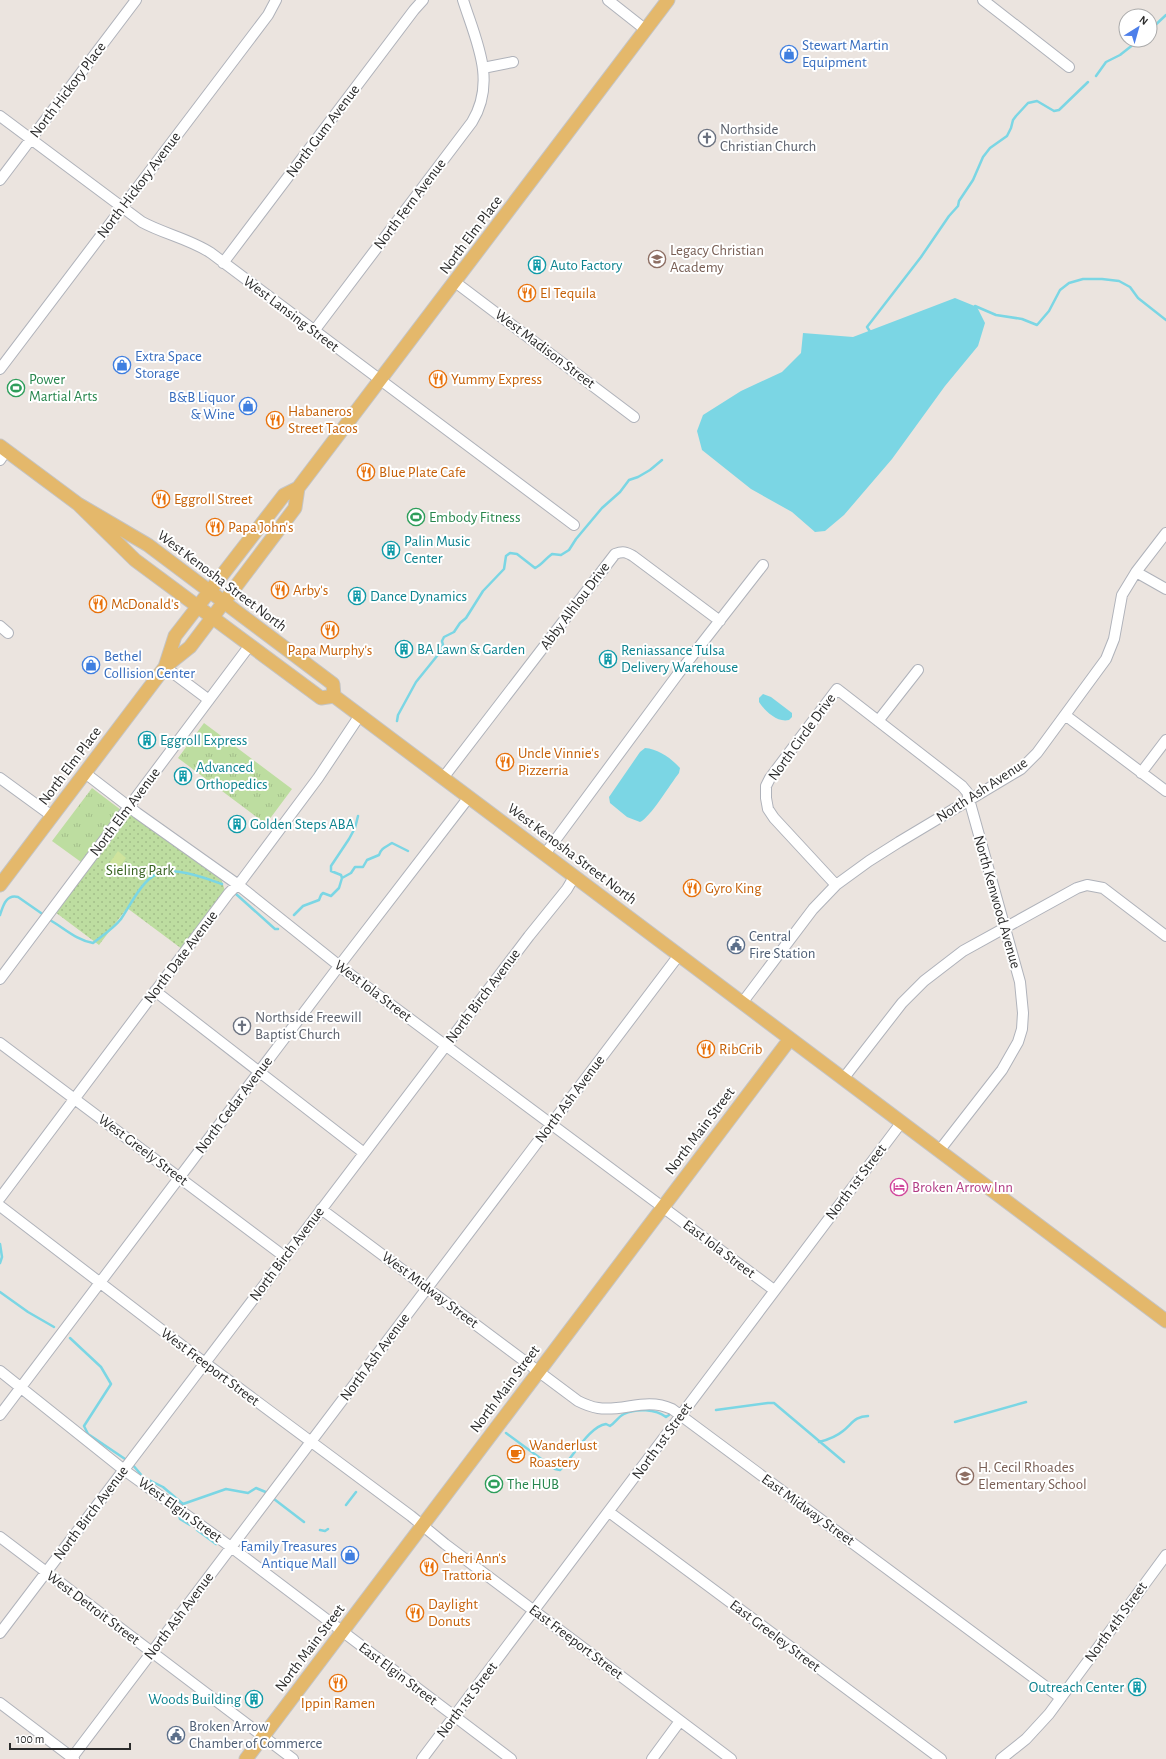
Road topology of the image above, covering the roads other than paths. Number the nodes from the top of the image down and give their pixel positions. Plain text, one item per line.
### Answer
1 (136, 0) edge
2 (276, 0) edge
3 (424, 0) edge
4 (463, 0) edge
5 (608, 0) edge
6 (668, 0) edge
7 (983, 0) edge
8 (646, 30) junction
9 (514, 62) dead end
10 (1069, 67) dead end
11 (483, 68) junction
12 (0, 116) edge
13 (31, 139) junction
14 (0, 180) edge
15 (122, 208) junction
16 (223, 263) junction
17 (455, 282) junction
18 (314, 331) junction
19 (0, 369) edge
20 (380, 380) junction
21 (634, 417) dead end
22 (2, 452) edge
23 (298, 488) junction
24 (78, 504) junction
25 (574, 525) dead end
26 (1166, 533) edge
27 (763, 565) dead end
28 (1136, 572) junction
29 (1166, 589) edge
30 (209, 590) junction
31 (225, 602) junction
32 (198, 605) junction
33 (213, 618) junction
34 (720, 621) junction
35 (250, 645) junction
36 (165, 667) junction
37 (918, 670) dead end
38 (838, 689) joint
39 (334, 696) junction
40 (209, 700) junction
41 (360, 715) junction
42 (1065, 715) junction
43 (878, 721) junction
44 (1166, 740) edge
45 (85, 773) junction
46 (1141, 773) junction
47 (0, 778) edge
48 (444, 778) junction
49 (1166, 791) edge
50 (469, 797) junction
51 (969, 800) junction
52 (129, 807) junction
53 (52, 816) junction
54 (545, 854) junction
55 (574, 877) junction
56 (237, 884) junction
57 (0, 885) edge
58 (836, 885) junction
59 (1004, 927) junction
60 (1166, 936) edge
61 (679, 955) junction
62 (339, 966) junction
63 (0, 979) edge
64 (155, 991) junction
65 (742, 1003) junction
66 (790, 1039) junction
67 (0, 1043) edge
68 (446, 1046) junction
69 (260, 1071) junction
70 (848, 1083) junction
71 (74, 1098) junction
72 (901, 1123) junction
73 (551, 1124) junction
74 (939, 1151) junction
75 (364, 1153) junction
76 (179, 1177) junction
77 (0, 1198) edge
78 (0, 1206) edge
79 (663, 1208) junction
80 (321, 1209) junction
81 (285, 1257) junction
82 (100, 1282) junction
83 (428, 1288) junction
84 (774, 1290) junction
85 (1166, 1321) edge
86 (204, 1362) junction
87 (0, 1371) edge
88 (538, 1372) junction
89 (21, 1387) junction
90 (0, 1415) edge
91 (680, 1415) junction
92 (311, 1442) junction
93 (128, 1464) junction
94 (609, 1512) junction
95 (422, 1525) junction
96 (0, 1537) edge
97 (231, 1547) junction
98 (1166, 1554) edge
99 (46, 1572) junction
100 (534, 1611) junction
101 (342, 1632) junction
102 (0, 1633) edge
103 (152, 1652) junction
104 (1061, 1698) junction
105 (0, 1704) edge
106 (454, 1717) junction
107 (680, 1721) junction
108 (263, 1736) junction
109 (72, 1759) edge
110 (246, 1759) edge
111 (293, 1759) edge
112 (422, 1759) edge
113 (510, 1759) edge
114 (652, 1759) edge
115 (730, 1759) edge
116 (941, 1759) edge
117 (1001, 1759) edge

1 - 13 street, North Hickory Place
2 - 15 street, North Hickory Avenue
3 - 16 street, North Gum Avenue
4 - 11 street, North Fern Avenue
5 - 8 street
6 - 8 main road, North Elm Place
7 - 10 street
8 - 17 main road, North Elm Place
9 - 11 street
11 - 18 street, North Fern Avenue
12 - 13 street, West Lansing Street
13 - 14 street, North Hickory Place
13 - 15 street, West Lansing Street
15 - 16 street, West Lansing Street
15 - 19 street, North Hickory Avenue
16 - 18 street, West Lansing Street
17 - 20 main road, North Elm Place
17 - 21 street, West Madison Street
18 - 20 street, West Lansing Street
20 - 23 main road, North Elm Place
20 - 25 street, West Lansing Street
22 - 24 main road, West Kenosha Street North
23 - 30 main road, North Elm Place
23 - 31 main road, North Elm Place
24 - 30 main road, West Kenosha Street North
24 - 32 main road, West Kenosha Street North
26 - 28 street, North Ash Avenue
27 - 34 street
28 - 29 street
28 - 42 street, North Ash Avenue
30 - 31 main road, West Kenosha Street North
30 - 32 main road, North Elm Place
31 - 33 main road, North Elm Place
31 - 39 main road, West Kenosha Street North
32 - 33 main road, West Kenosha Street North
32 - 36 main road, North Elm Place
33 - 35 main road, West Kenosha Street North
33 - 36 main road, North Elm Place
34 - 48 street, Abby Alhlou Drive
34 - 54 street
35 - 39 main road, West Kenosha Street North
35 - 40 street, North Elm Avenue
36 - 40 street
36 - 45 main road, North Elm Place
37 - 43 street
38 - 43 street, North Kenwood Avenue
38 - 58 street, North Circle Drive
39 - 41 main road, West Kenosha Street North
40 - 52 street, North Elm Avenue
41 - 48 main road, West Kenosha Street North
41 - 56 street, North Date Avenue
42 - 46 street
42 - 51 street, North Ash Avenue
43 - 51 street, North Kenwood Avenue
44 - 46 street
45 - 52 street, West Iola Street
45 - 53 main road, North Elm Place
46 - 49 street
47 - 53 street
48 - 50 main road, West Kenosha Street North
50 - 54 main road, West Kenosha Street North
50 - 62 street, North Cedar Avenue
51 - 58 street, North Ash Avenue
51 - 59 street, North Kenwood Avenue
52 - 56 street, West Iola Street
52 - 63 street, North Elm Avenue
53 - 57 main road, North Elm Place
54 - 55 main road, West Kenosha Street North
55 - 61 main road, West Kenosha Street North
55 - 68 street, North Birch Avenue
56 - 62 street, West Iola Street
56 - 64 street, North Date Avenue
58 - 65 street, North Ash Avenue
59 - 60 street
59 - 70 street
59 - 74 street, North Kenwood Avenue
61 - 65 main road, West Kenosha Street North
61 - 73 street, North Ash Avenue
62 - 68 street, West Iola Street
62 - 69 street, North Cedar Avenue
64 - 69 street
64 - 71 street, North Date Avenue
65 - 66 main road, West Kenosha Street North
66 - 70 main road, West Kenosha Street North
66 - 79 main road, North Main Street
67 - 71 street, West Greely Street
68 - 73 street, West Iola Street
68 - 75 street, North Birch Avenue
69 - 75 street
69 - 76 street, North Cedar Avenue
70 - 72 main road, West Kenosha Street North
71 - 76 street, West Greely Street
71 - 77 street, North Date Avenue
72 - 74 main road, West Kenosha Street North
72 - 84 street, North 1st Street
73 - 79 street, West Iola Street
73 - 83 street, North Ash Avenue
74 - 85 main road, West Kenosha Street North
75 - 80 street, North Birch Avenue
76 - 81 street, West Greely Street
76 - 82 street, North Cedar Avenue
78 - 82 street, West Freeport Street
79 - 84 street, East Iola Street
79 - 88 main road, North Main Street
80 - 81 street, North Birch Avenue
80 - 83 street, West Midway Street
81 - 86 street, North Birch Avenue
82 - 86 street, West Freeport Street
82 - 89 street, North Cedar Avenue
83 - 88 street, West Midway Street
83 - 92 street, North Ash Avenue
84 - 91 street, North 1st Street
86 - 92 street, West Freeport Street
86 - 93 street, North Birch Avenue
87 - 89 street, West Elgin Street
88 - 91 street, East Midway Street
88 - 95 main road, North Main Street
89 - 90 street, North Cedar Avenue
89 - 93 street, West Elgin Street
91 - 94 street, North 1st Street
91 - 104 street, East Midway Street
92 - 95 street, West Freeport Street
92 - 97 street, North Ash Avenue
93 - 97 street, West Elgin Street
93 - 99 street, North Birch Avenue
94 - 100 street, North 1st Street
94 - 116 street, East Greeley Street
95 - 100 street, East Freeport Street
95 - 101 main road, North Main Street
96 - 99 street, West Detroit Street
97 - 101 street, West Elgin Street
97 - 103 street, North Ash Avenue
98 - 104 street, North 4th Street
99 - 102 street, North Birch Avenue
99 - 103 street, West Detroit Street
100 - 106 street, North 1st Street
100 - 107 street, East Freeport Street
101 - 106 street, East Elgin Street
101 - 108 main road, North Main Street
103 - 108 street, West Detroit Street
103 - 109 street, North Ash Avenue
104 - 117 street, North 4th Street
105 - 109 street
106 - 112 street, North 1st Street
106 - 113 street, East Elgin Street
107 - 114 street
107 - 115 street, East Freeport Street
108 - 110 main road, North Main Street
108 - 111 street, West Detroit Street

